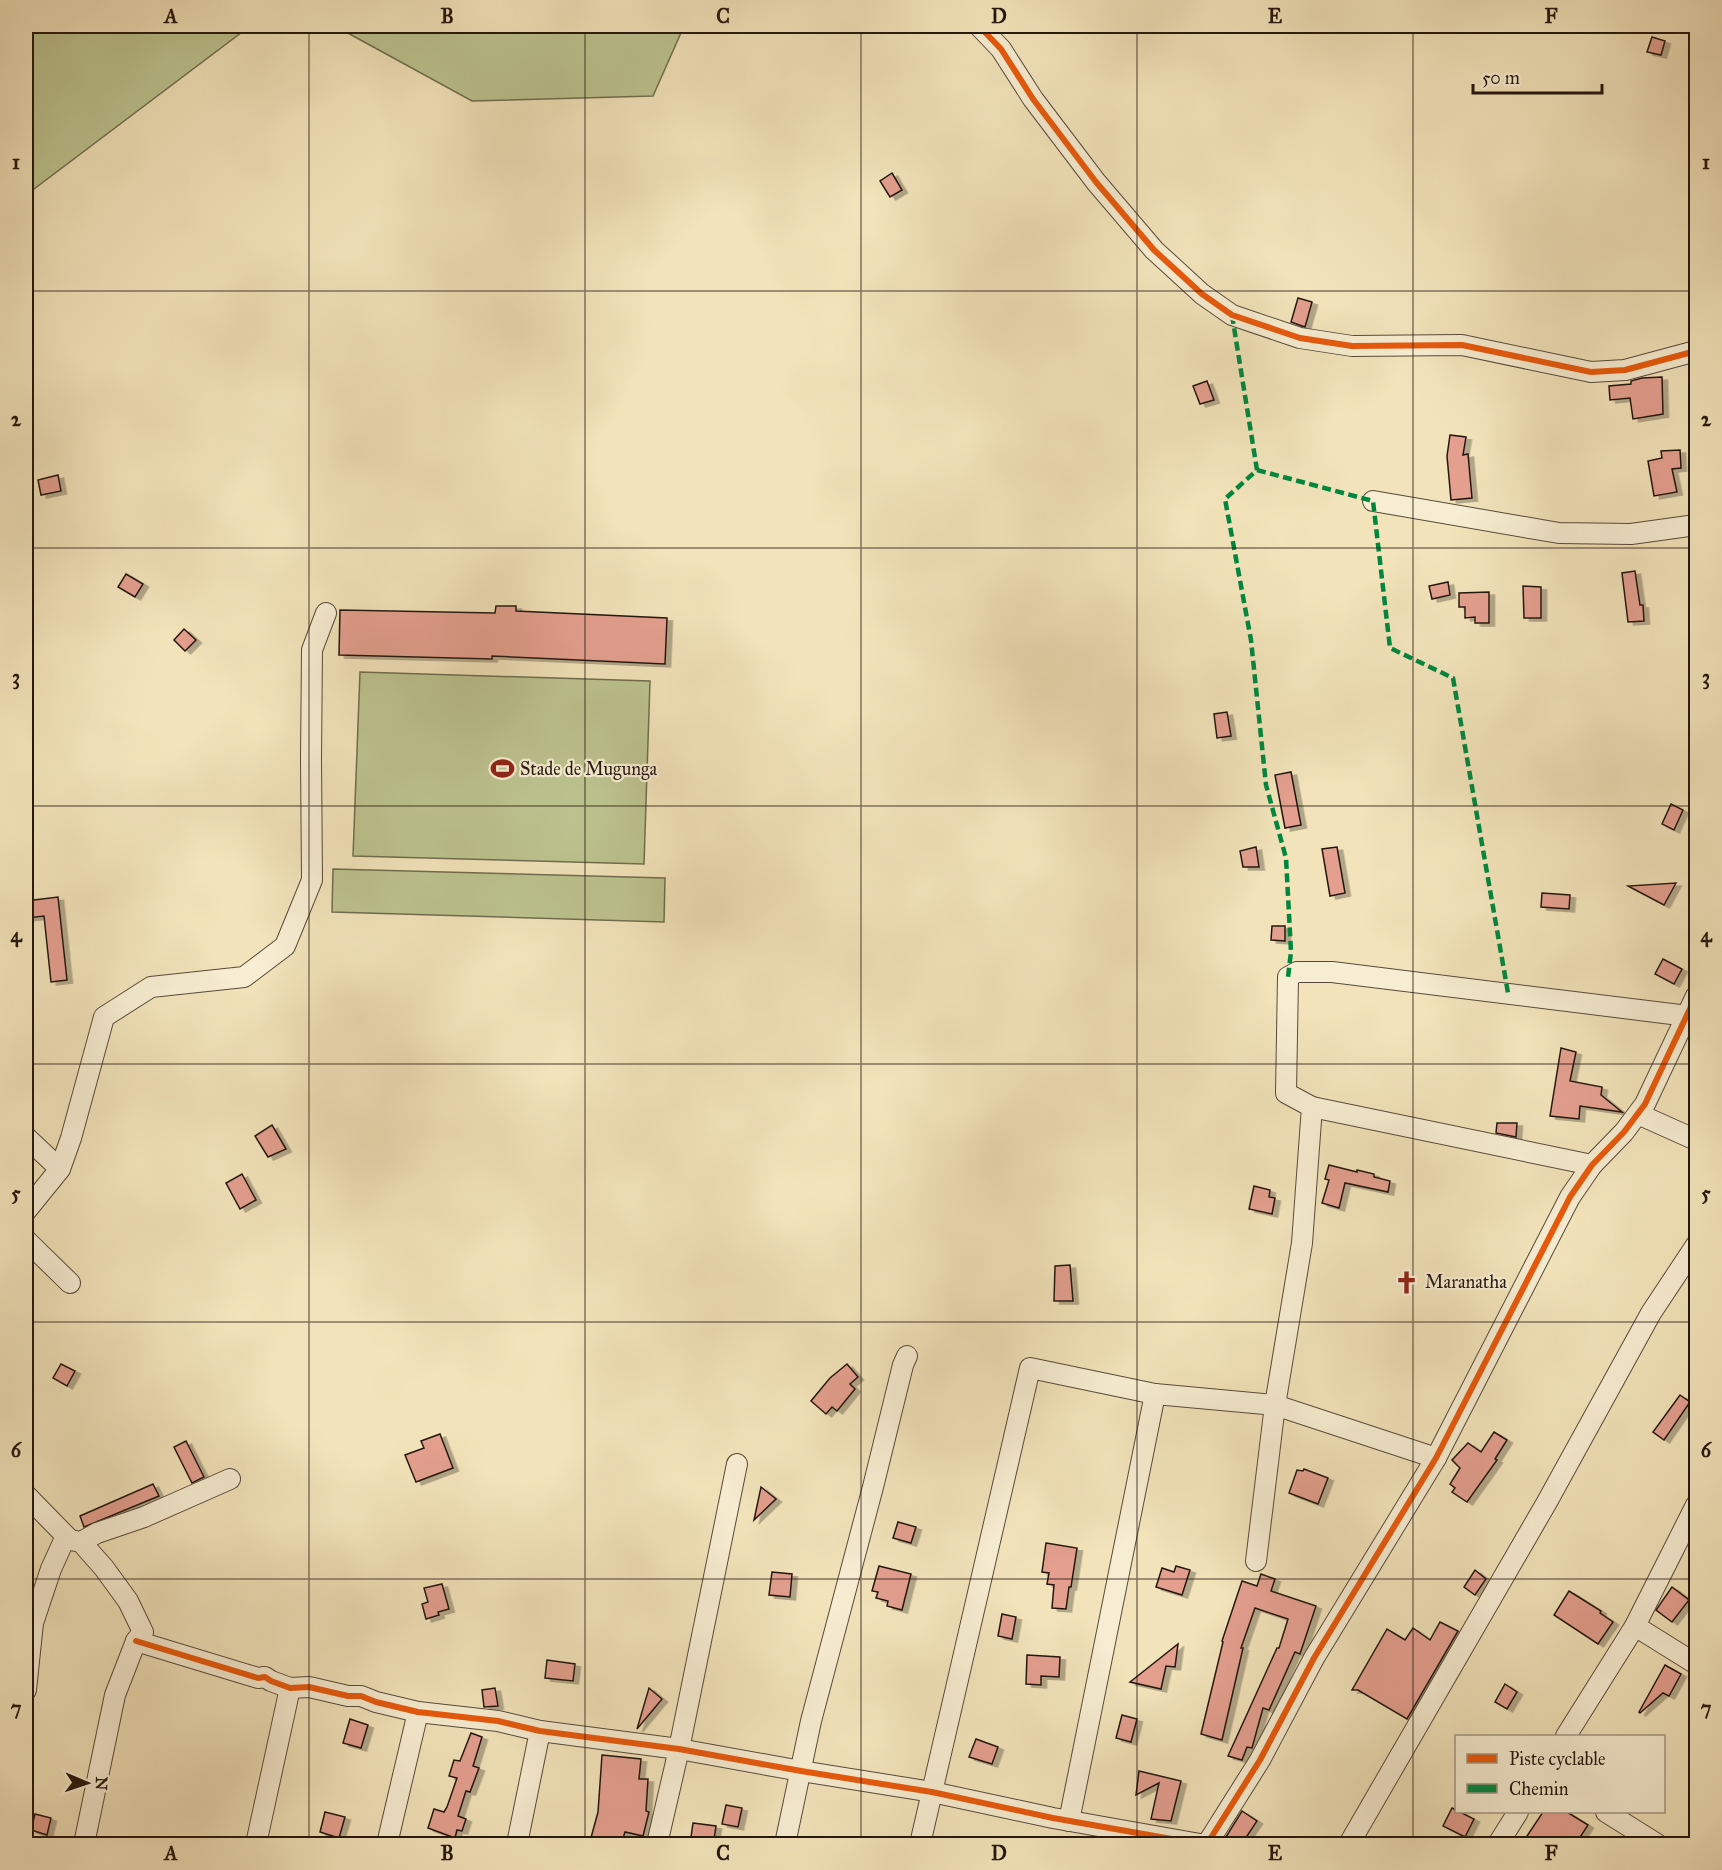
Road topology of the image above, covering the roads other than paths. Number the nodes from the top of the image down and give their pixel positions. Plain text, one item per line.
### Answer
1 (980, 26) edge
2 (1696, 351) edge
3 (1373, 501) dead end
4 (1696, 525) edge
5 (326, 613) dead end
6 (1696, 996) edge
7 (1688, 1016) junction
8 (1312, 1107) junction
9 (1638, 1114) junction
10 (26, 1137) edge
11 (1696, 1140) edge
12 (1592, 1165) junction
13 (60, 1169) junction
14 (26, 1211) edge
15 (26, 1240) edge
16 (1696, 1245) edge
17 (70, 1283) dead end
18 (907, 1356) dead end
19 (1155, 1394) junction
20 (1275, 1405) junction
21 (1436, 1458) junction
22 (737, 1464) dead end
23 (230, 1479) dead end
24 (26, 1495) edge
25 (1696, 1505) edge
26 (1692, 1527) edge
27 (74, 1539) junction
28 (1256, 1561) dead end
29 (1635, 1626) junction
30 (136, 1641) junction
31 (1696, 1664) edge
32 (290, 1688) junction
33 (26, 1690) edge
34 (418, 1712) junction
35 (540, 1731) junction
36 (1567, 1735) edge
37 (679, 1749) junction
38 (801, 1771) junction
39 (932, 1792) junction
40 (1517, 1813) edge
41 (1608, 1813) edge
42 (1069, 1821) junction
43 (84, 1845) edge
44 (256, 1845) edge
45 (387, 1845) edge
46 (517, 1845) edge
47 (657, 1845) edge
48 (785, 1845) edge
49 (920, 1845) edge
50 (1200, 1845) edge
51 (1207, 1845) edge
52 (1349, 1845) edge
53 (1498, 1845) edge
54 (1657, 1845) edge

1 - 2 street
3 - 4 street
5 - 13 street
6 - 7 street
7 - 8 street
7 - 9 street
8 - 12 street
8 - 20 street
9 - 11 street
9 - 12 street
10 - 13 street
12 - 21 street
13 - 14 street
15 - 17 street
16 - 52 street
18 - 38 street
19 - 20 street
19 - 39 street
19 - 42 street
20 - 21 street
20 - 28 street
21 - 51 street
22 - 37 street
23 - 27 street
24 - 27 street
25 - 26 street
26 - 29 street
27 - 30 street
27 - 33 street
29 - 31 street
29 - 36 street
30 - 32 street
30 - 43 street
32 - 34 street
32 - 44 street
34 - 35 street
34 - 45 street
35 - 37 street
35 - 46 street
37 - 38 street
37 - 47 street
38 - 39 street
38 - 48 street
39 - 42 street
39 - 49 street
40 - 53 street
41 - 54 street
42 - 50 street

